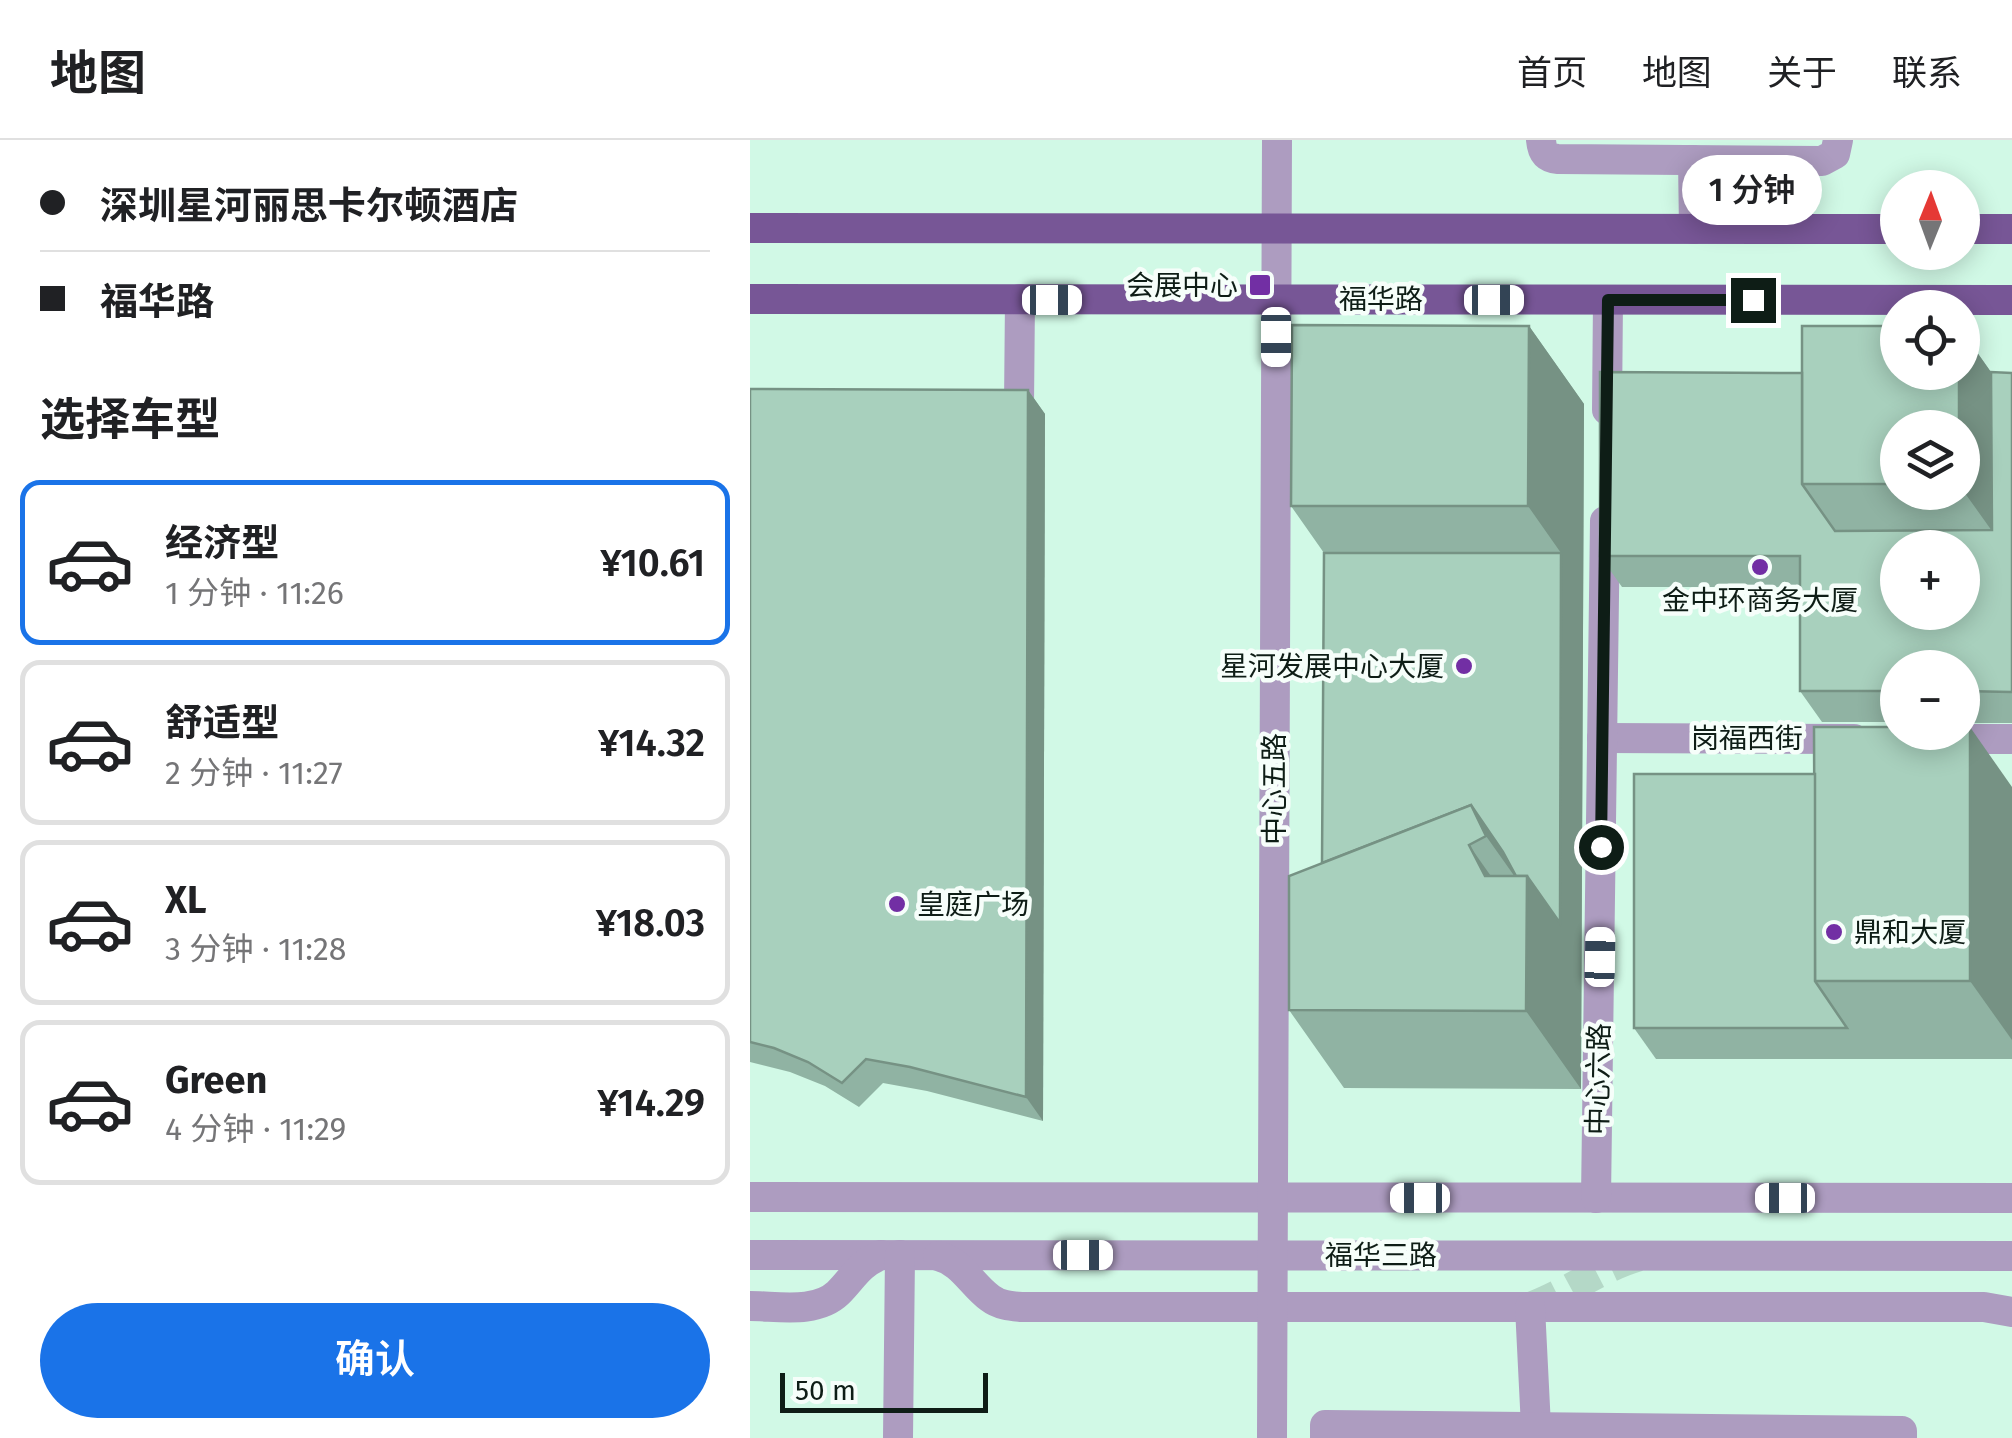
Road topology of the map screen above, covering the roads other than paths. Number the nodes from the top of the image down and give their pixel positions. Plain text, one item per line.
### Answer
1 (1277, 140) edge
2 (1541, 140) edge
3 (1838, 140) edge
4 (1694, 160) junction
5 (750, 228) edge
6 (1276, 228) junction
7 (1694, 228) junction
8 (1880, 229) edge
9 (1276, 299) junction
10 (750, 300) edge
11 (1020, 300) junction
12 (1608, 300) junction
13 (1880, 300) edge
14 (1980, 300) edge
15 (2012, 300) edge
16 (1980, 306) edge
17 (2012, 313) edge
18 (1019, 404) edge
19 (1606, 438) edge
20 (1606, 498) edge
21 (1602, 738) junction
22 (1876, 739) edge
23 (1980, 739) edge
24 (2012, 739) edge
25 (750, 1197) edge
26 (1272, 1198) junction
27 (1596, 1198) junction
28 (2012, 1198) edge
29 (750, 1255) edge
30 (890, 1255) junction
31 (936, 1255) junction
32 (1272, 1255) junction
33 (2012, 1256) edge
34 (750, 1306) edge
35 (1271, 1307) junction
36 (1530, 1307) junction
37 (2012, 1312) edge
38 (1536, 1427) junction
39 (898, 1438) edge
40 (1272, 1438) edge
41 (1325, 1438) edge
42 (1902, 1438) edge

1 - 6 street, 中心五路
2 - 4 street
3 - 4 street
4 - 7 street
5 - 6 main road
6 - 7 main road
6 - 9 street, 中心五路
7 - 8 main road
9 - 11 main road, 福华路
9 - 12 main road, 福华路
9 - 26 street, 中心五路
10 - 11 main road, 福华路
11 - 18 street
12 - 13 main road, 福华路
12 - 19 street
14 - 15 main road, 福华路
16 - 17 main road
20 - 21 street, 中心六路
21 - 22 street, 岗福西街
21 - 27 street, 中心六路
23 - 24 street
25 - 26 street, 福华三路
26 - 27 street, 福华三路
26 - 32 street, 中心五路
27 - 28 street, 福华三路
29 - 30 street, 福华三路
30 - 31 street, 福华三路
30 - 34 street
30 - 39 street
31 - 32 street, 福华三路
31 - 35 street
32 - 33 street, 福华三路
32 - 35 street, 中心五路
35 - 36 street
35 - 40 street, 中心五路
36 - 37 street
36 - 38 street
38 - 41 street
38 - 42 street

